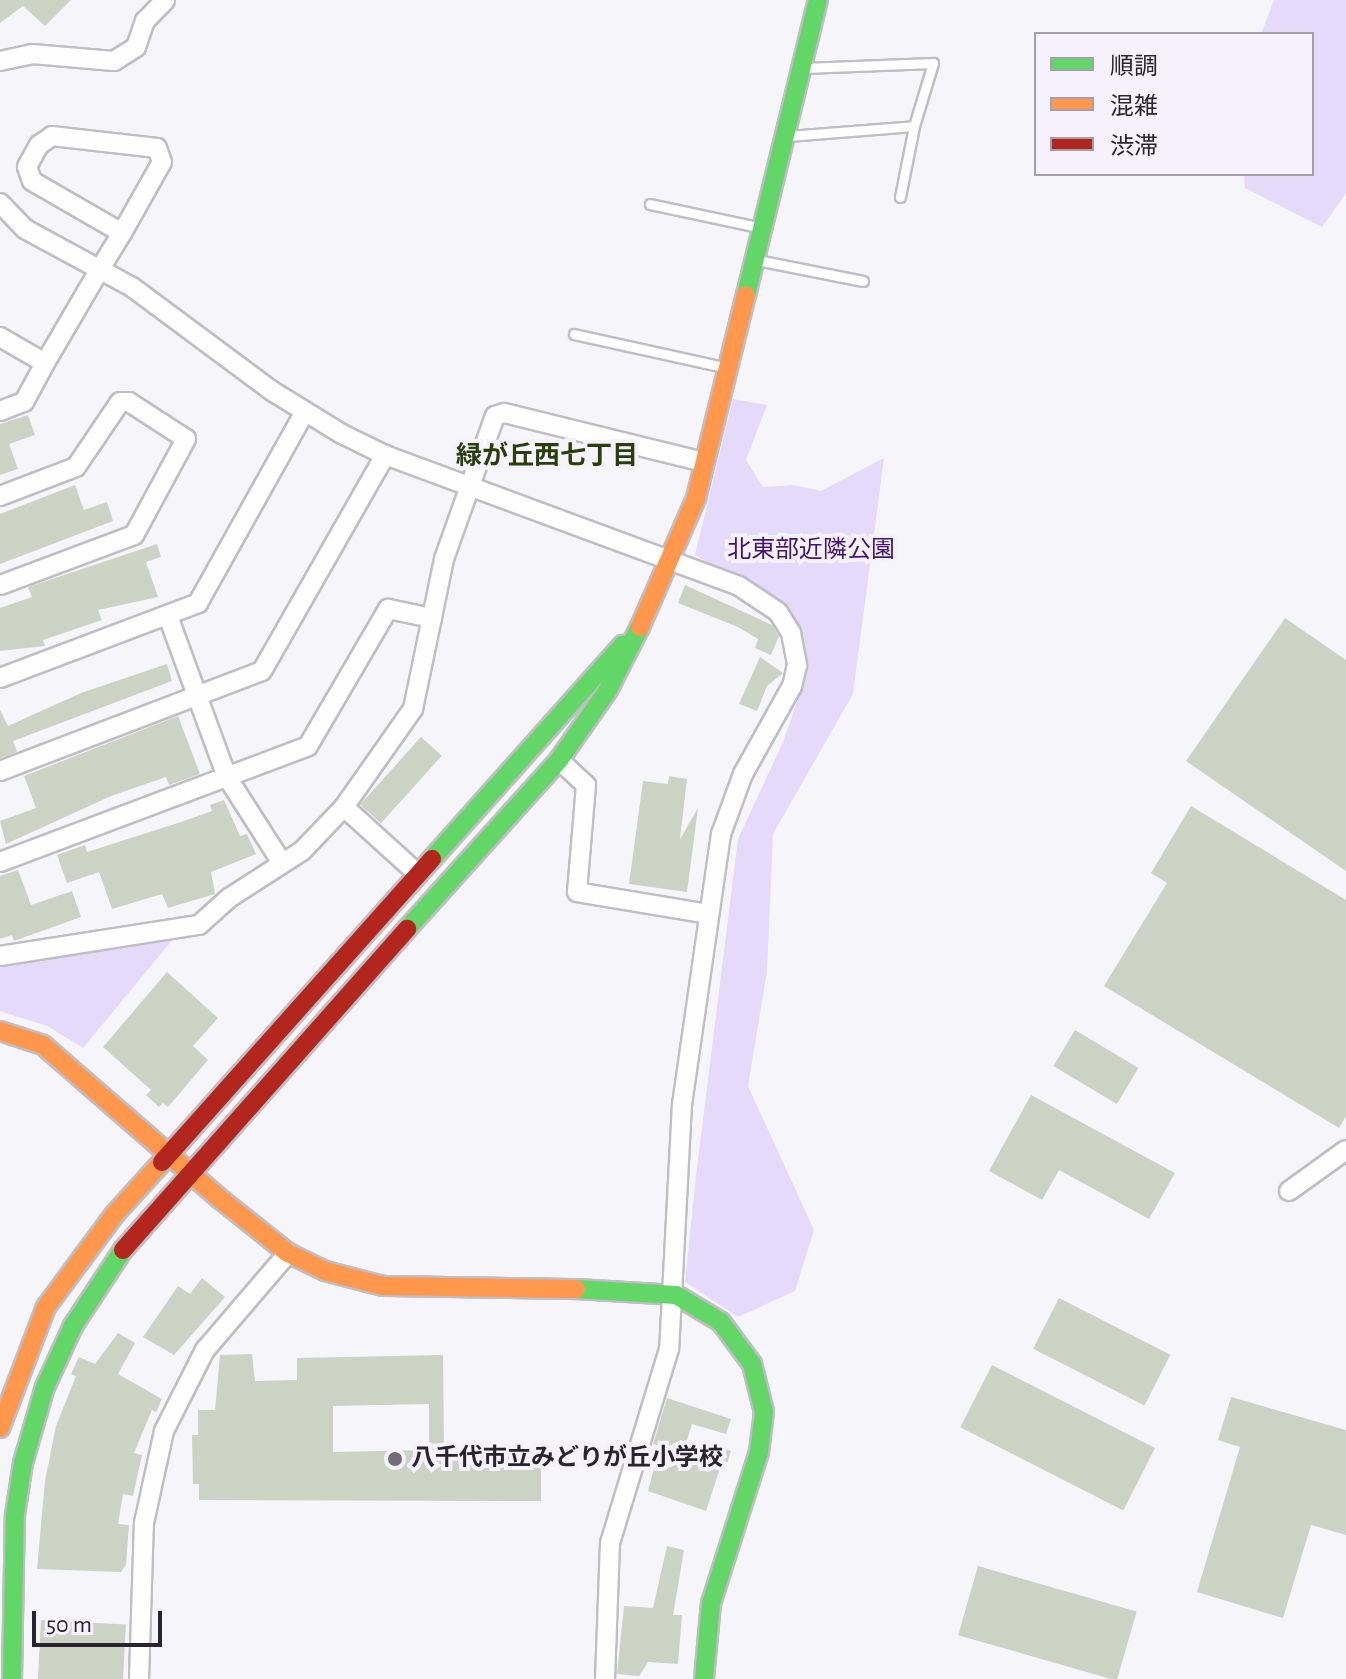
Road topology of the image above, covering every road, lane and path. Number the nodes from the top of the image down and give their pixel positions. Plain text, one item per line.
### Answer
1 (165, 0) edge
2 (818, 0) edge
3 (0, 61) edge
4 (800, 68) junction
5 (914, 126) junction
6 (784, 136) junction
7 (900, 197) dead end
8 (0, 203) edge
9 (650, 204) dead end
10 (762, 228) junction
11 (122, 233) junction
12 (754, 259) junction
13 (100, 269) junction
14 (863, 281) dead end
15 (574, 334) dead end
16 (0, 337) edge
17 (45, 363) junction
18 (728, 367) junction
19 (0, 411) edge
20 (304, 413) junction
21 (385, 455) junction
22 (704, 462) junction
23 (468, 487) junction
24 (0, 496) edge
25 (673, 558) junction
26 (0, 585) edge
27 (168, 616) junction
28 (432, 618) junction
29 (640, 628) junction
30 (0, 678) edge
31 (198, 697) junction
32 (559, 760) junction
33 (0, 771) edge
34 (227, 777) junction
35 (344, 807) junction
36 (0, 862) edge
37 (282, 863) junction
38 (418, 874) junction
39 (708, 914) junction
40 (0, 956) edge
41 (0, 1031) edge
42 (1346, 1150) edge
43 (169, 1152) junction
44 (190, 1172) junction
45 (1289, 1191) dead end
46 (288, 1253) junction
47 (676, 1295) junction
48 (0, 1428) edge
49 (12, 1679) edge
50 (139, 1679) edge
51 (605, 1679) edge
52 (704, 1679) edge

1 - 3 street
2 - 4 street
4 - 5 lane
4 - 6 street
5 - 6 lane
5 - 7 lane
6 - 10 street
8 - 13 street
9 - 10 lane
10 - 12 street
11 - 11 street
11 - 13 street
12 - 14 lane
12 - 18 street
13 - 17 street
13 - 20 street
15 - 18 lane
16 - 17 street
17 - 19 street
18 - 22 street
20 - 21 street
20 - 27 street
21 - 23 street
21 - 31 street
22 - 23 street
22 - 25 street
23 - 25 street
23 - 28 street
24 - 26 street
25 - 29 street
25 - 39 street
27 - 30 street
27 - 31 street
28 - 34 street
28 - 35 street
29 - 32 street
29 - 38 street
31 - 33 street
31 - 34 street
32 - 39 street
32 - 44 street
34 - 36 street
34 - 37 street
35 - 37 street
35 - 38 street
37 - 40 street
38 - 43 street
39 - 47 street
41 - 43 street
42 - 45 street
43 - 44 street
43 - 48 street
44 - 46 street
44 - 49 street
46 - 47 street
46 - 50 street
47 - 51 street
47 - 52 street

